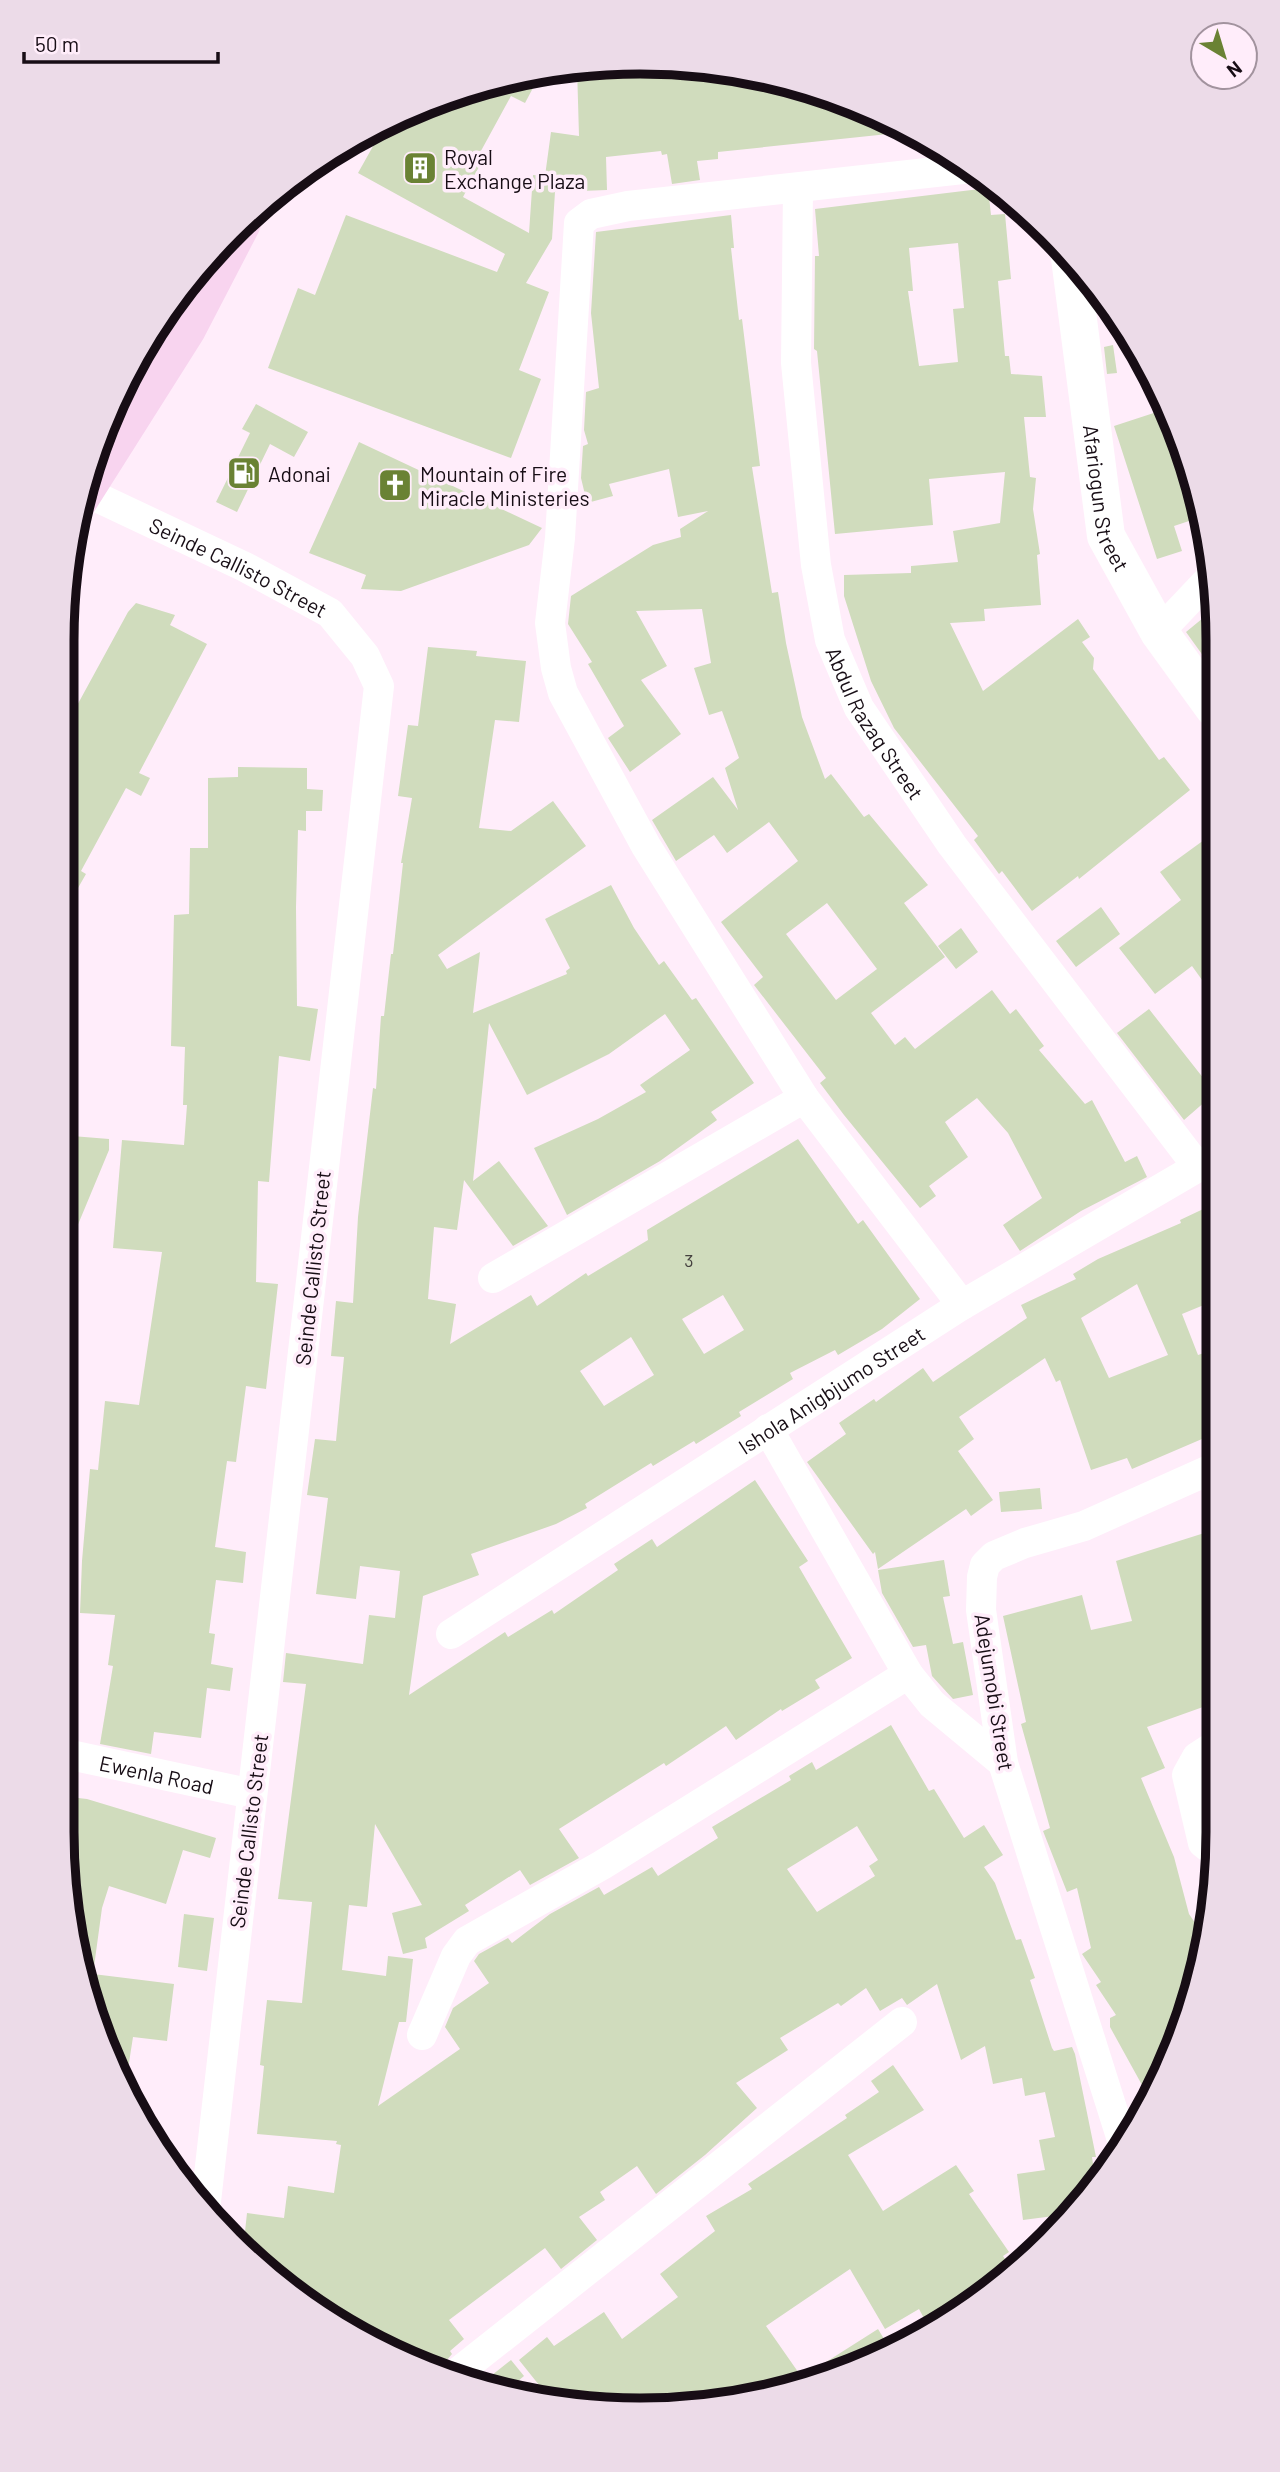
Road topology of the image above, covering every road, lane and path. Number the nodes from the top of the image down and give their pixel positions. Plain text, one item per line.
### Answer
1 (956, 170) edge
2 (798, 189) junction
3 (227, 252) edge
4 (1076, 279) edge
5 (103, 462) edge
6 (91, 499) edge
7 (1204, 585) edge
8 (1159, 632) junction
9 (1206, 697) edge
10 (804, 1098) junction
11 (1206, 1161) edge
12 (493, 1278) dead end
13 (962, 1305) junction
14 (768, 1429) junction
15 (1206, 1471) edge
16 (452, 1634) dead end
17 (908, 1674) junction
18 (1206, 1751) edge
19 (74, 1756) edge
20 (1003, 1763) junction
21 (252, 1794) junction
22 (1206, 1845) edge
23 (902, 2022) dead end
24 (422, 2035) dead end
25 (1120, 2133) edge
26 (207, 2197) edge
27 (462, 2369) edge

1 - 2 street
2 - 10 street
2 - 11 street, Abdul Razaq Street
3 - 5 main road
4 - 8 street, Afariogun Street
6 - 21 street, Seinde Callisto Street
7 - 8 street
8 - 9 street, Afariogun Street
10 - 12 street
10 - 13 street
11 - 13 street, Ishola Anigbjumo Street
13 - 14 street, Ishola Anigbjumo Street
14 - 16 street, Ishola Anigbjumo Street
14 - 17 street
15 - 20 street, Adejumobi Street
17 - 20 street
17 - 24 street
18 - 22 street
19 - 21 street, Ewenla Road
20 - 25 street, Adejumobi Street
21 - 26 street, Seinde Callisto Street
23 - 27 street

